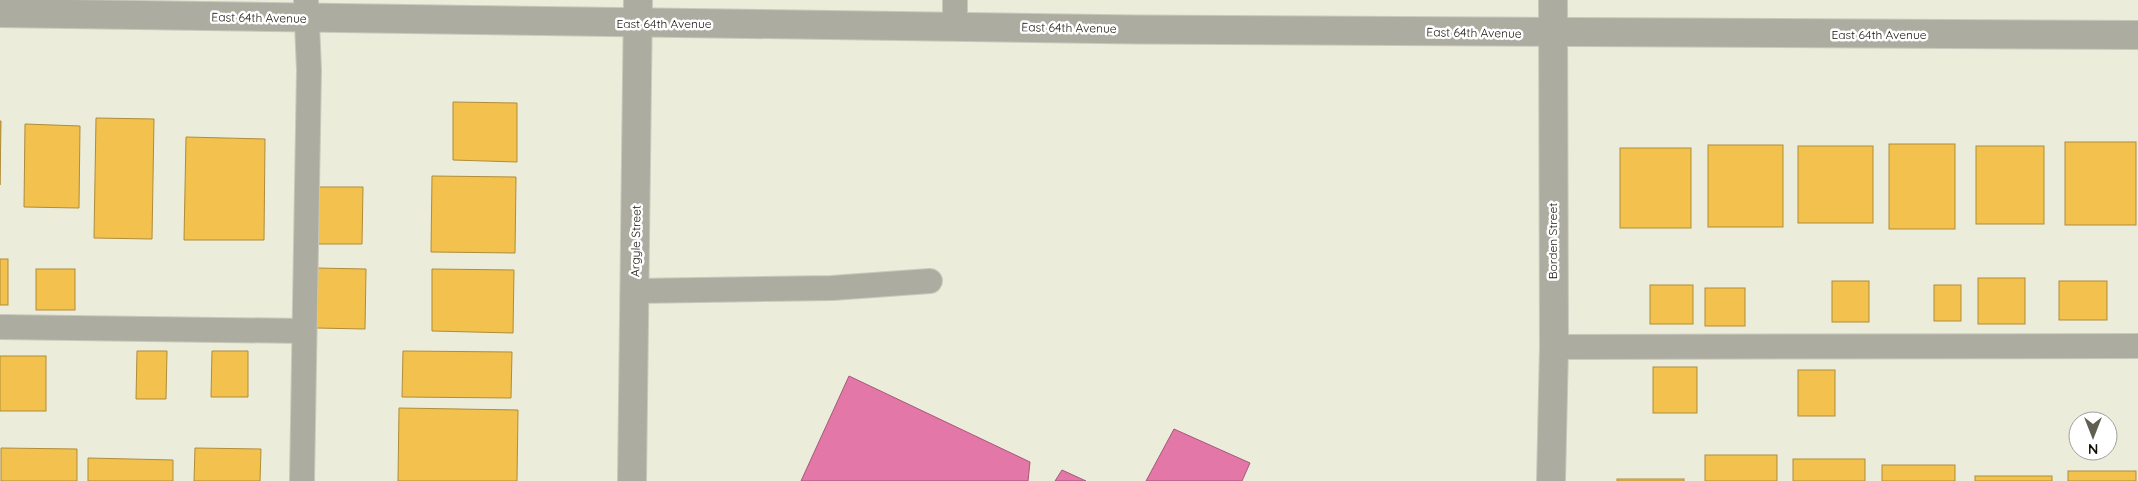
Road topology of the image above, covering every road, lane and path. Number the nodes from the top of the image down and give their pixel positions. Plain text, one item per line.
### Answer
1 (1553, 0) edge
2 (307, 10) edge
3 (638, 12) edge
4 (0, 13) edge
5 (955, 13) edge
6 (1553, 34) junction
7 (2138, 35) edge
8 (930, 281) dead end
9 (636, 291) junction
10 (0, 327) edge
11 (303, 331) junction
12 (2138, 346) edge
13 (1554, 347) junction
14 (302, 481) edge
15 (632, 481) edge
16 (1551, 481) edge

1 - 6 street, Borden Street
2 - 3 street, East 64th Avenue
2 - 4 street, East 64th Avenue
2 - 11 lane
3 - 5 street, East 64th Avenue
3 - 9 street, Argyle Street
5 - 6 street, East 64th Avenue
6 - 7 street, East 64th Avenue
6 - 13 street, Borden Street
8 - 9 lane
9 - 15 street, Argyle Street
10 - 11 lane
11 - 14 lane
12 - 13 lane
13 - 16 street, Borden Street

